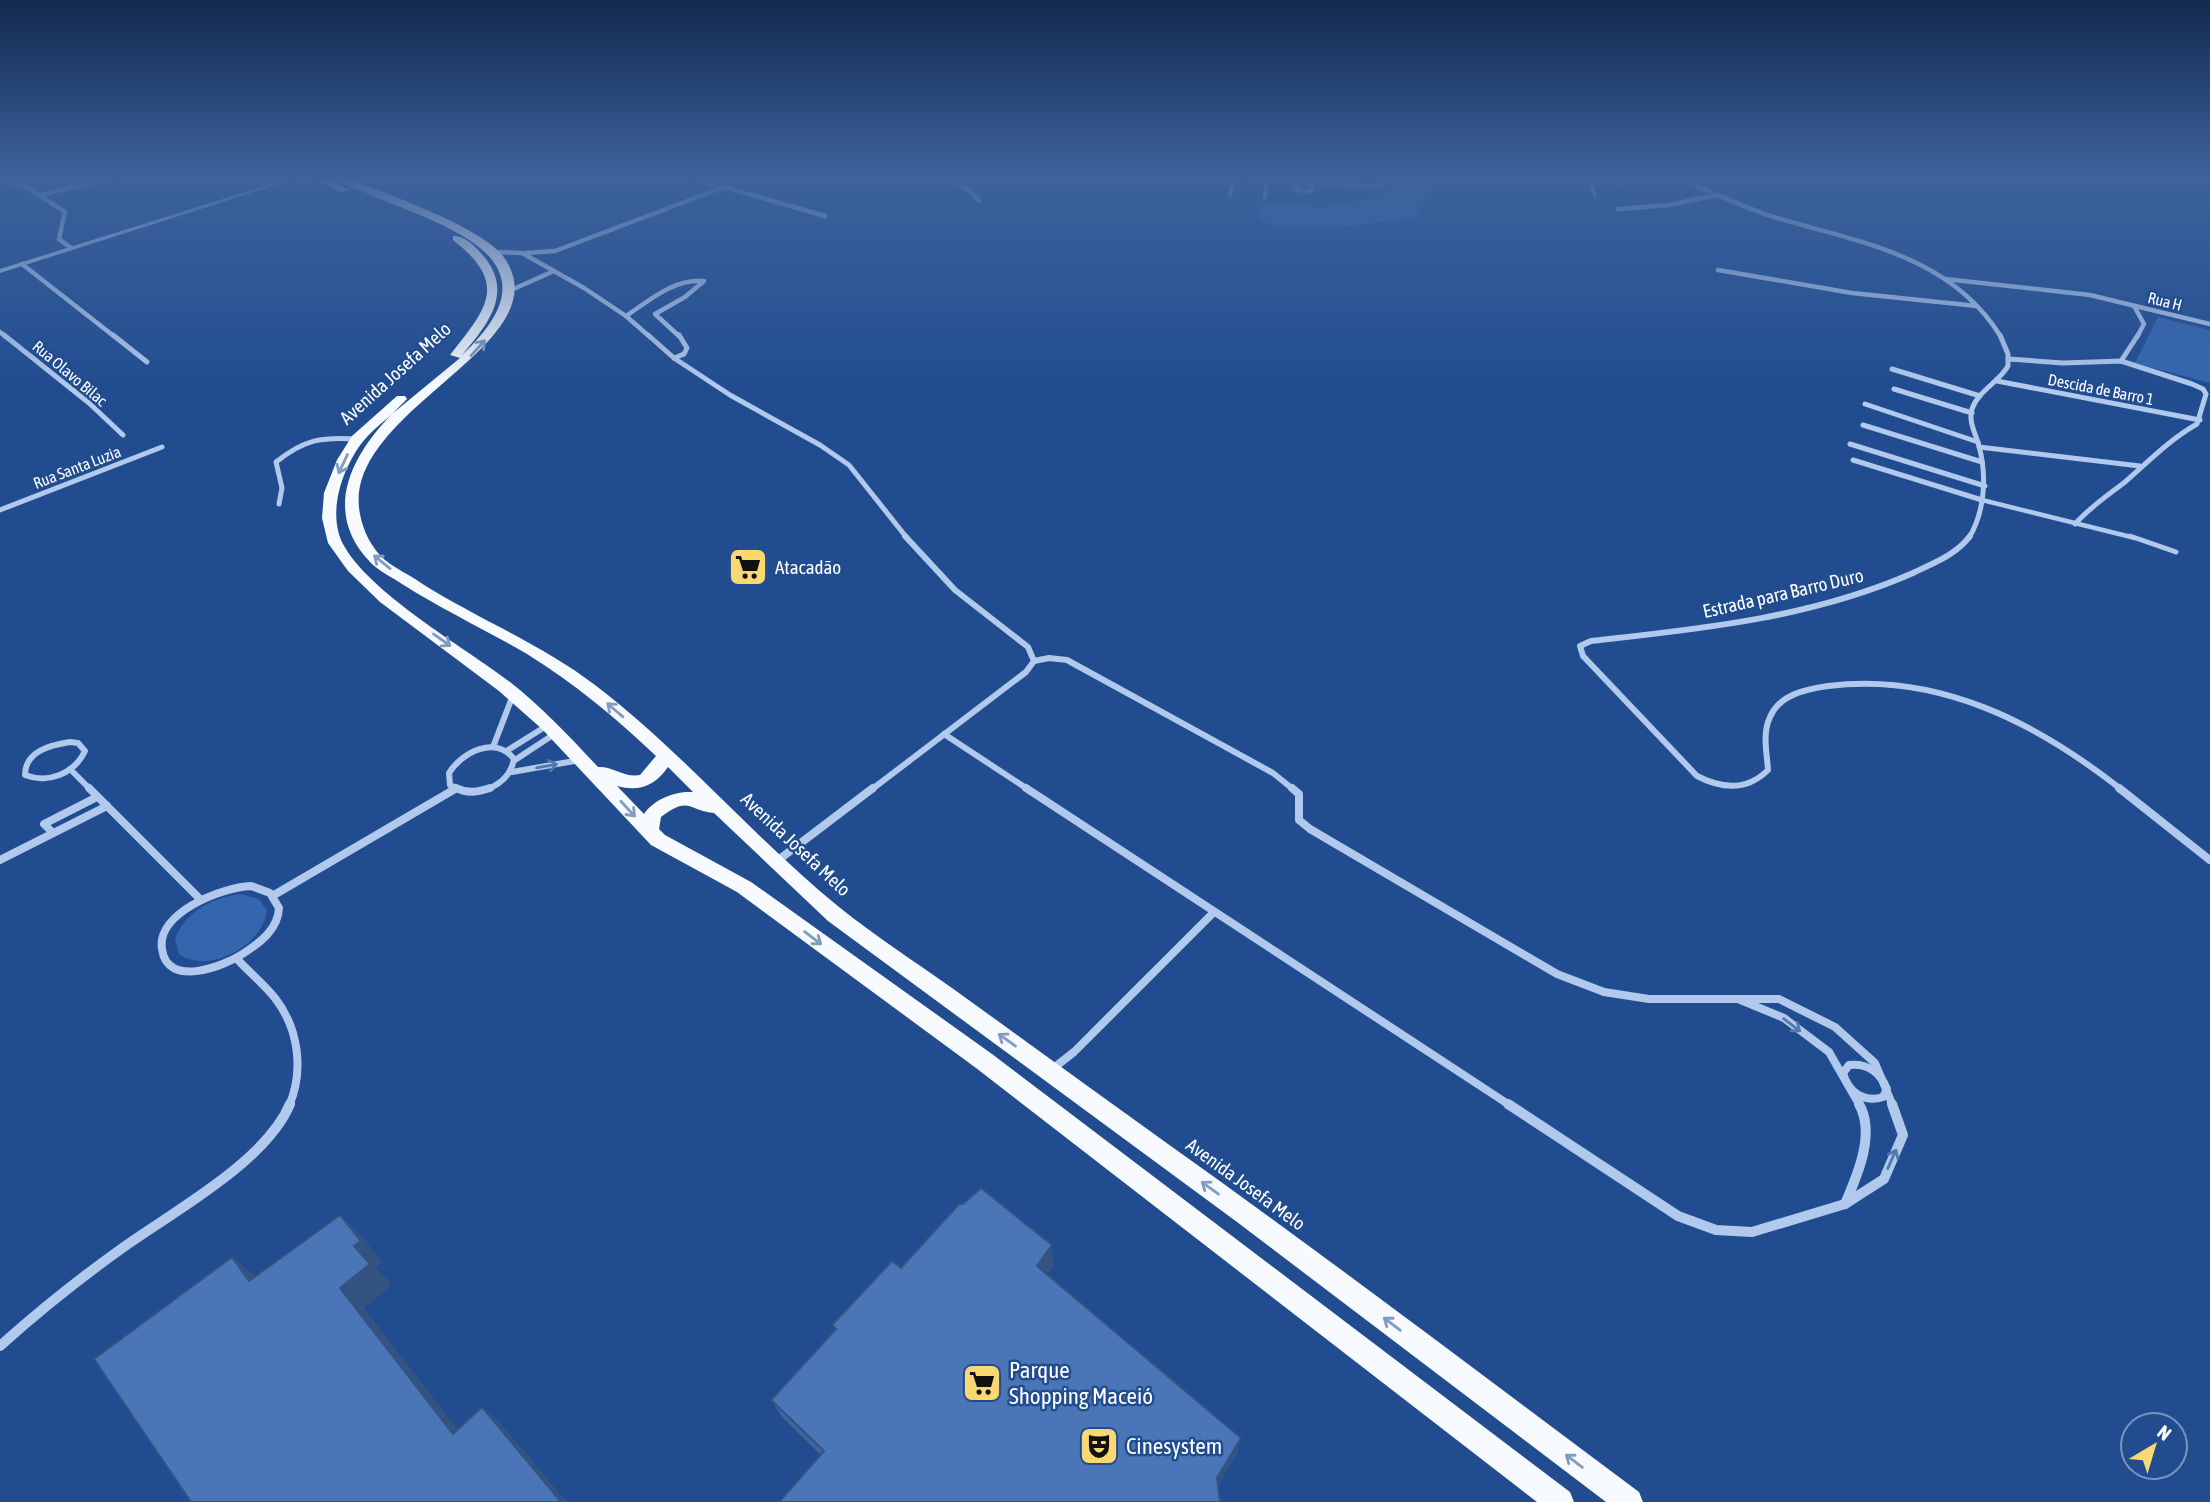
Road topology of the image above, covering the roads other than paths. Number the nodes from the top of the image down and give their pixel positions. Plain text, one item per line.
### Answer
1 (68, 246) edge
2 (77, 246) edge
3 (467, 246) edge
4 (488, 246) edge
5 (568, 246) edge
6 (1886, 246) edge
7 (71, 248) junction
8 (555, 251) junction
9 (496, 252) junction
10 (522, 253) junction
11 (22, 264) junction
12 (545, 265) junction
13 (1718, 270) dead end
14 (0, 271) edge
15 (554, 271) junction
16 (1945, 279) junction
17 (508, 291) junction
18 (2134, 306) junction
19 (1978, 307) junction
20 (626, 316) junction
21 (2210, 324) edge
22 (0, 332) edge
23 (674, 358) junction
24 (2009, 359) junction
25 (2121, 361) junction
26 (147, 362) dead end
27 (1892, 369) dead end
28 (1997, 381) junction
29 (1894, 389) dead end
30 (1980, 396) junction
31 (1865, 404) dead end
32 (1972, 413) junction
33 (2200, 420) junction
34 (1863, 425) dead end
35 (123, 435) dead end
36 (357, 439) junction
37 (1850, 444) dead end
38 (1978, 445) junction
39 (162, 447) dead end
40 (1853, 460) dead end
41 (1982, 462) junction
42 (2140, 466) junction
43 (1985, 486) junction
44 (1982, 500) junction
45 (279, 504) dead end
46 (1, 508) edge
47 (2075, 524) junction
48 (2176, 552) dead end
49 (1034, 661) junction
50 (513, 694) junction
51 (552, 729) junction
52 (944, 734) junction
53 (493, 747) junction
54 (508, 750) junction
55 (666, 755) junction
56 (515, 760) junction
57 (584, 761) junction
58 (70, 769) junction
59 (512, 772) junction
60 (455, 789) junction
61 (97, 797) junction
62 (107, 806) junction
63 (741, 827) junction
64 (649, 831) junction
65 (53, 833) junction
66 (0, 860) edge
67 (2210, 860) edge
68 (776, 862) junction
69 (274, 895) junction
70 (200, 899) junction
71 (1214, 912) junction
72 (237, 959) junction
73 (1731, 997) junction
74 (1050, 1071) junction
75 (1885, 1083) junction
76 (1847, 1086) junction
77 (1845, 1204) junction
78 (0, 1346) edge
79 (1560, 1502) edge
80 (1629, 1502) edge

1 - 7 street
2 - 7 street
3 - 36 main road, Avenida Josefa Melo
4 - 9 main road
5 - 8 street
6 - 16 street, Rua H
7 - 11 street
8 - 10 street
8 - 12 street
9 - 10 street
9 - 17 main road
10 - 12 street
11 - 14 street
11 - 26 street
12 - 15 street
13 - 19 street
15 - 17 street
15 - 20 street
16 - 18 street, Rua H
16 - 19 street
55 -> 17 main road, Avenida Josefa Melo
18 - 21 street, Rua H
18 - 25 street
19 - 24 street
20 - 23 street
20 - 23 street
22 - 35 street, Rua Olavo Bilac
23 - 49 street
24 - 25 street
24 - 28 street
25 - 33 street
27 - 30 street
28 - 30 street
28 - 33 street, Descida de Barro 1
29 - 32 street
30 - 32 street
31 - 38 street
32 - 38 street, Estrada para Barro Duro
33 - 42 street
34 - 41 street
36 - 45 street
36 -> 50 main road, Avenida Josefa Melo
37 - 43 street
38 - 41 street, Estrada para Barro Duro
38 - 42 street
39 - 46 street, Rua Santa Luzia
40 - 44 street
41 - 43 street, Estrada para Barro Duro
42 - 47 street
43 - 44 street, Estrada para Barro Duro
44 - 47 street
44 - 67 street, Estrada para Barro Duro
47 - 48 street
49 - 52 street
49 - 73 street
50 - 51 main road, Avenida Josefa Melo
50 - 53 street
51 - 54 street
51 - 56 street
51 - 57 main road, Avenida Josefa Melo
52 - 68 street
52 - 71 street
53 - 54 street
53 - 60 street
54 - 56 street
55 - 57 main road
55 - 63 main road, Avenida Josefa Melo
56 - 59 street
59 -> 57 street
57 -> 64 main road, Avenida Josefa Melo
58 - 58 street
58 - 61 street
59 - 60 street
60 - 69 street
61 - 62 street
61 - 65 street
62 - 65 street
62 - 70 street
63 - 64 main road
63 - 68 main road, Avenida Josefa Melo
64 -> 79 main road, Avenida Josefa Melo
65 - 66 street
74 -> 68 main road, Avenida Josefa Melo
69 - 70 street
69 - 72 street
70 - 72 street
71 - 74 street
71 - 77 street
72 - 78 street
73 - 75 street
73 -> 76 street
80 -> 74 main road, Avenida Josefa Melo
75 - 76 street
75 - 76 street
77 -> 75 street
76 - 77 street

